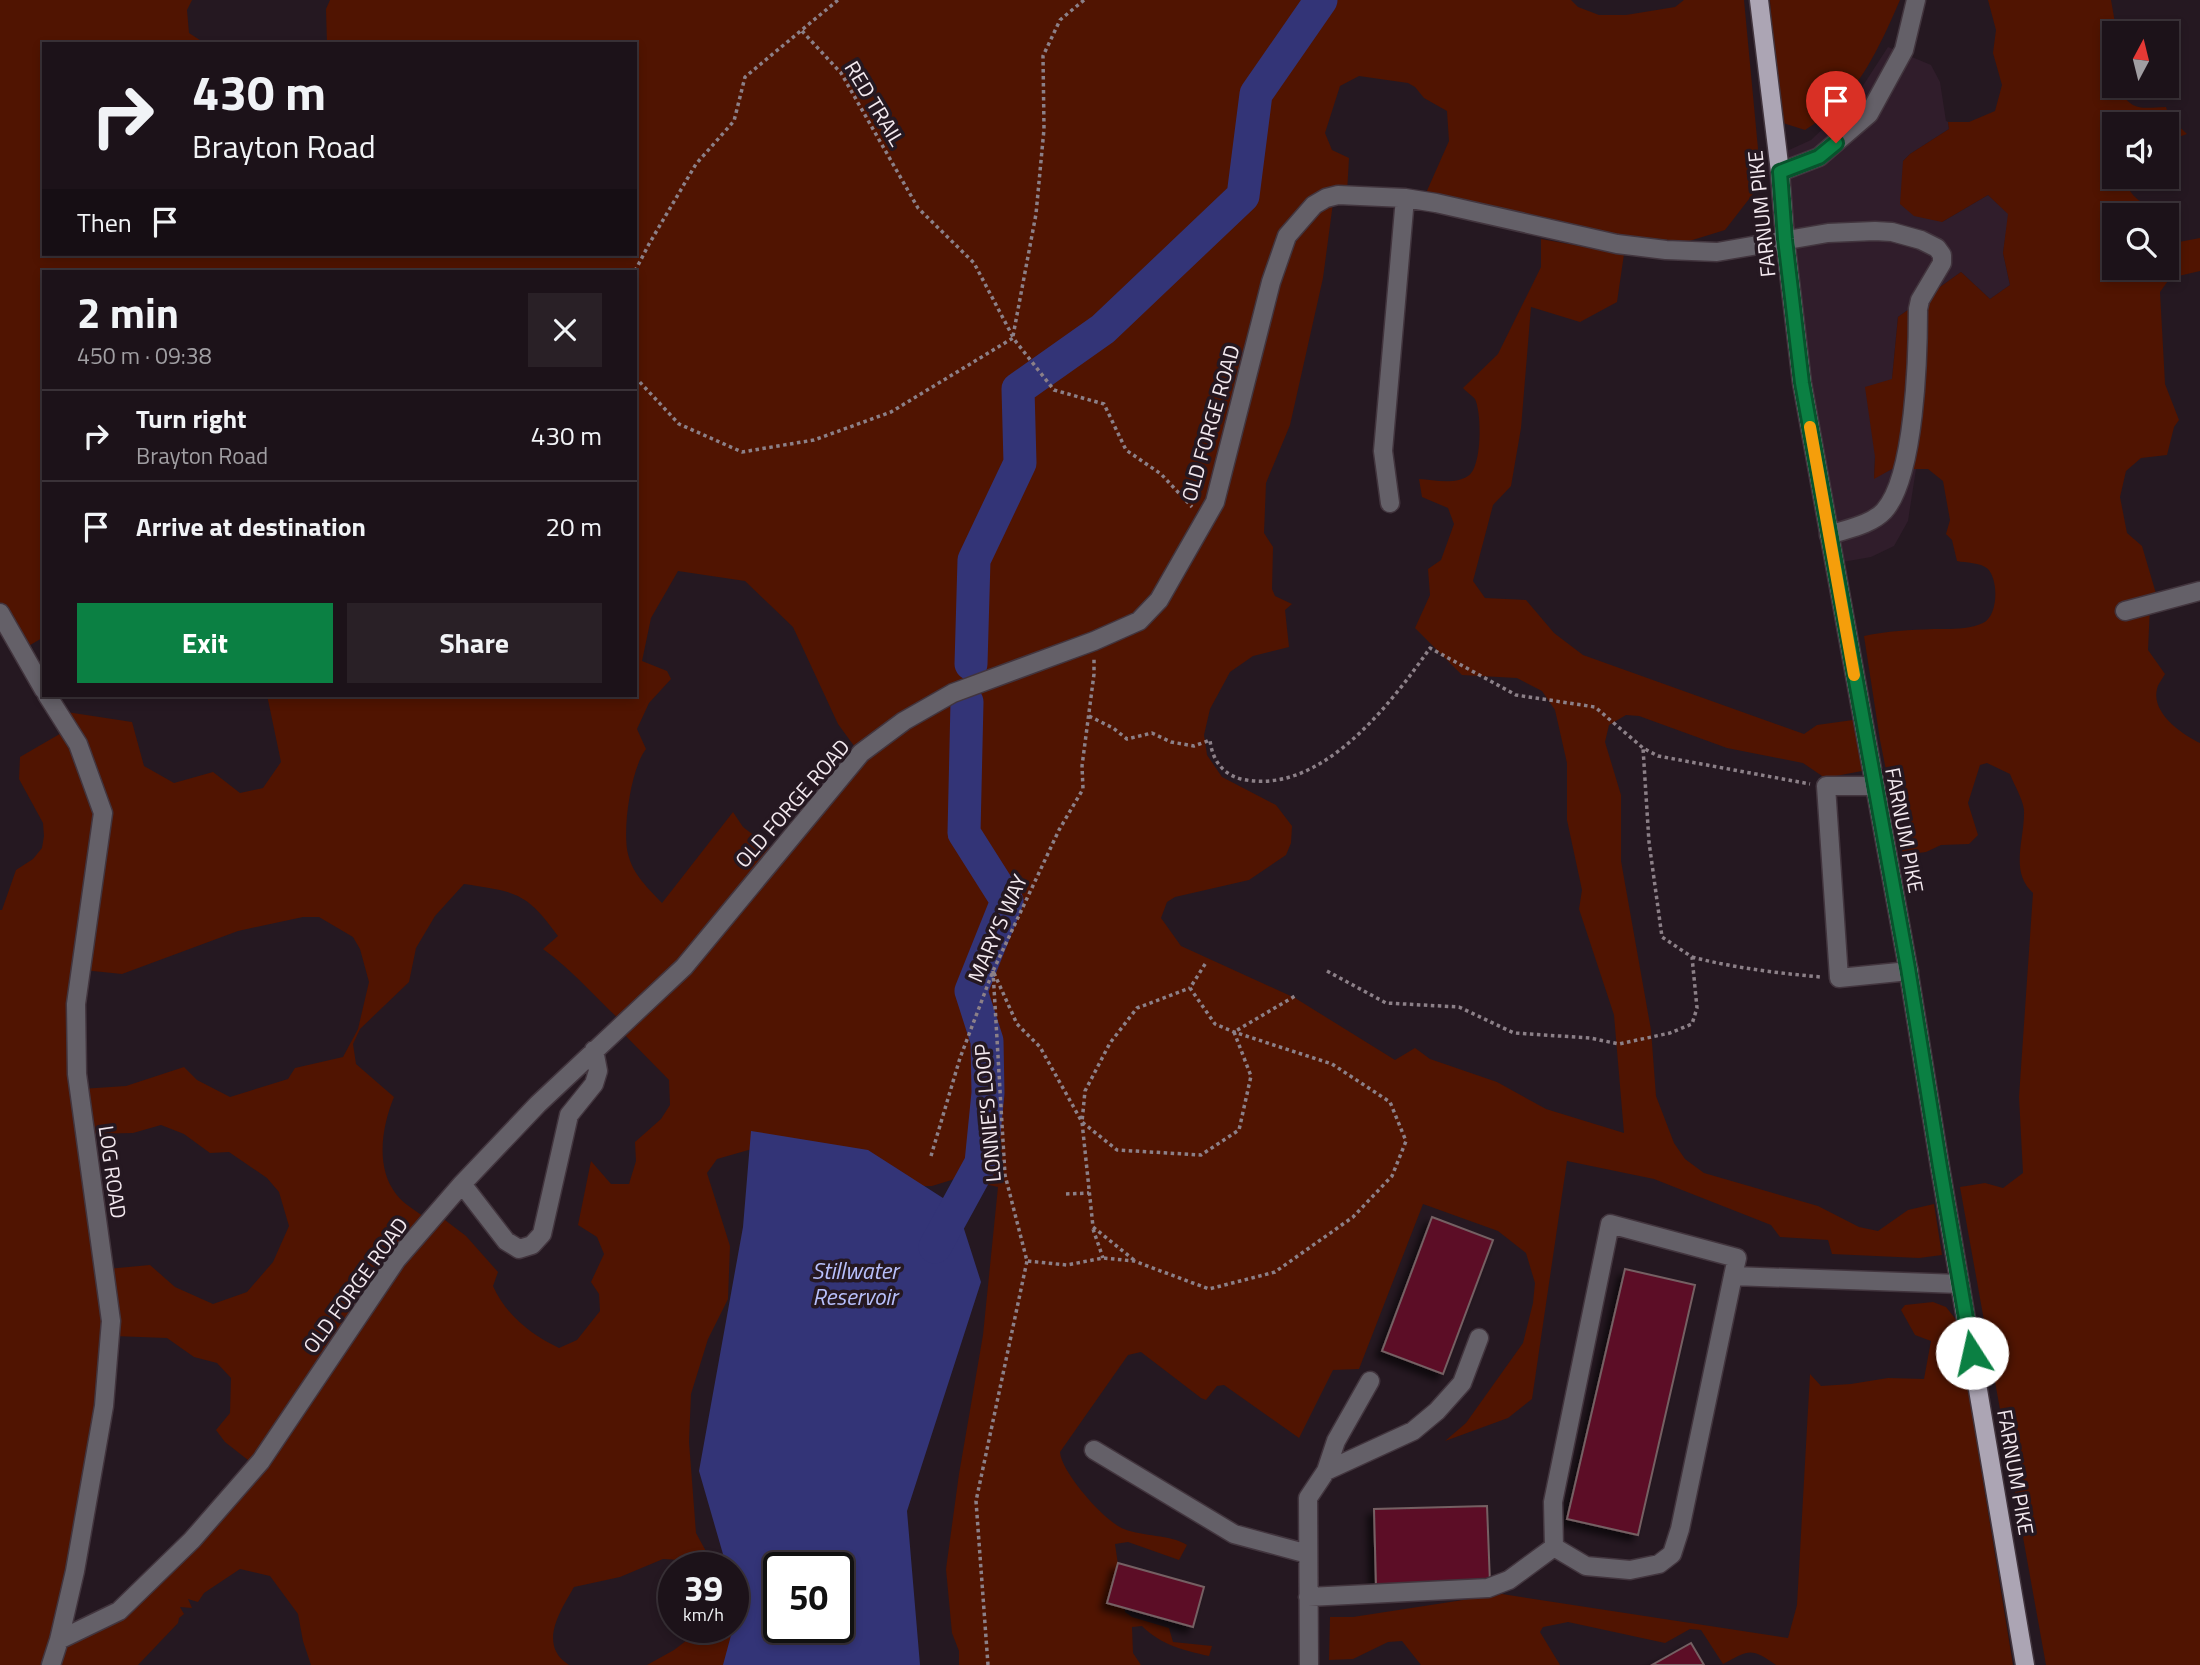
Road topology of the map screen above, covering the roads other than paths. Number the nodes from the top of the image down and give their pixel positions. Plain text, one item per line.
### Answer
1 (1759, 0) edge
2 (1916, 0) edge
3 (1780, 172) junction
4 (1405, 198) junction
5 (1785, 239) junction
6 (1390, 503) dead end
7 (1829, 535) junction
8 (2200, 591) edge
9 (2124, 611) dead end
10 (0, 613) edge
11 (42, 686) edge
12 (48, 697) edge
13 (1874, 786) junction
14 (1909, 971) junction
15 (594, 1050) junction
16 (552, 1091) junction
17 (572, 1112) junction
18 (462, 1184) junction
19 (1733, 1276) junction
20 (1961, 1284) junction
21 (1479, 1338) dead end
22 (1370, 1381) dead end
23 (1094, 1450) dead end
24 (1326, 1471) junction
25 (1554, 1547) junction
26 (1308, 1554) junction
27 (1308, 1597) junction
28 (59, 1640) junction
29 (51, 1665) edge
30 (1309, 1665) edge
31 (2025, 1665) edge

1 - 3 main road, FARNUM PIKE
2 - 3 street
3 - 5 main road, FARNUM PIKE
4 - 5 street, OLD FORGE ROAD
4 - 6 street
4 - 15 street, OLD FORGE ROAD
5 - 7 main road, FARNUM PIKE
5 - 7 street, OLD FORGE ROAD
7 - 13 main road, FARNUM PIKE
8 - 9 street
10 - 11 street
12 - 28 street, LOG ROAD
13 - 14 main road, FARNUM PIKE
13 - 14 street
14 - 20 main road, FARNUM PIKE
15 - 16 street, OLD FORGE ROAD
15 - 17 street
16 - 17 street
16 - 18 street, OLD FORGE ROAD
17 - 18 street
18 - 28 street, OLD FORGE ROAD
19 - 20 street
19 - 25 street
19 - 25 street
20 - 31 main road, FARNUM PIKE
21 - 24 street
22 - 24 street
23 - 26 street
24 - 26 street
25 - 27 street
26 - 27 street
27 - 30 street
28 - 29 street, LOG ROAD

